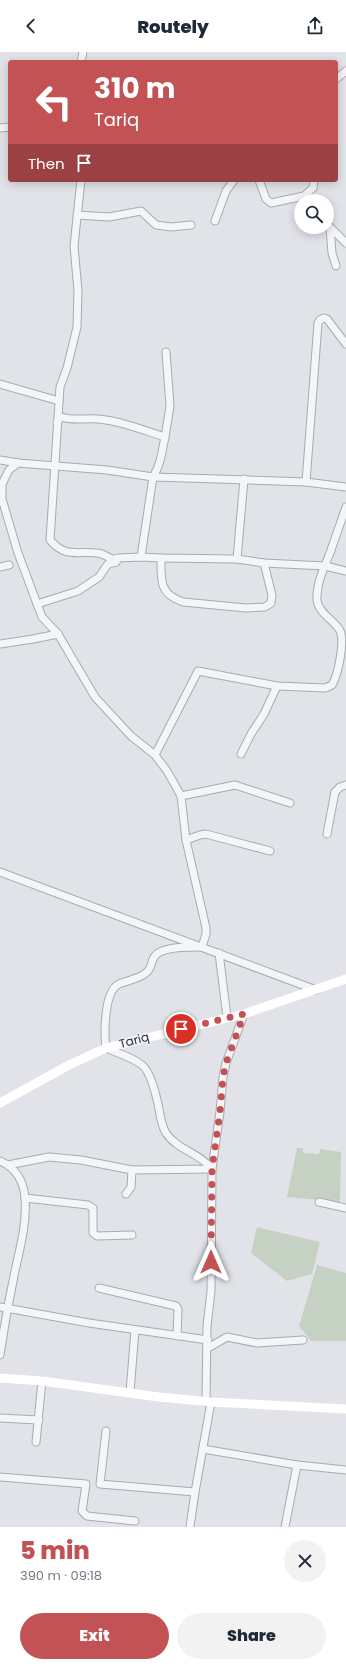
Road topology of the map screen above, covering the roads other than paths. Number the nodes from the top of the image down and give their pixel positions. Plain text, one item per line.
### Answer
1 (346, 71) edge
2 (338, 77) edge
3 (81, 182) edge
4 (233, 182) edge
5 (260, 182) edge
6 (314, 182) edge
7 (309, 194) edge
8 (294, 200) edge
9 (77, 215) junction
10 (215, 221) dead end
11 (191, 225) dead end
12 (334, 231) edge
13 (330, 234) edge
14 (346, 243) edge
15 (336, 266) dead end
16 (346, 344) edge
17 (166, 352) dead end
18 (0, 384) edge
19 (59, 401) junction
20 (57, 422) junction
21 (164, 436) junction
22 (0, 460) edge
23 (18, 463) junction
24 (56, 466) junction
25 (152, 476) junction
26 (244, 479) junction
27 (306, 482) junction
28 (346, 487) edge
29 (345, 512) edge
30 (141, 556) junction
31 (161, 558) junction
32 (238, 559) junction
33 (116, 562) junction
34 (264, 563) junction
35 (9, 566) dead end
36 (325, 566) junction
37 (0, 567) edge
38 (346, 571) edge
39 (37, 604) junction
40 (58, 634) junction
41 (0, 644) edge
42 (277, 686) junction
43 (241, 754) dead end
44 (155, 755) junction
45 (346, 785) edge
46 (181, 796) junction
47 (290, 803) dead end
48 (327, 834) dead end
49 (186, 840) junction
50 (270, 851) dead end
51 (0, 872) edge
52 (202, 947) junction
53 (218, 953) junction
54 (346, 979) edge
55 (316, 990) junction
56 (244, 1014) junction
57 (227, 1017) junction
58 (106, 1048) junction
59 (0, 1103) edge
60 (0, 1161) edge
61 (8, 1165) junction
62 (212, 1169) junction
63 (132, 1170) junction
64 (126, 1194) dead end
65 (25, 1198) junction
66 (319, 1202) dead end
67 (346, 1208) edge
68 (132, 1235) dead end
69 (99, 1288) dead end
70 (4, 1307) edge
71 (135, 1330) junction
72 (177, 1336) junction
73 (303, 1340) dead end
74 (208, 1344) junction
75 (0, 1355) edge
76 (0, 1378) edge
77 (42, 1381) junction
78 (130, 1392) junction
79 (208, 1402) junction
80 (346, 1409) edge
81 (0, 1418) edge
82 (38, 1420) junction
83 (106, 1431) dead end
84 (36, 1442) dead end
85 (203, 1449) junction
86 (297, 1465) junction
87 (346, 1470) edge
88 (0, 1477) edge
89 (86, 1484) junction
90 (100, 1484) junction
91 (195, 1492) junction
92 (135, 1522) dead end
93 (190, 1527) edge
94 (285, 1527) edge

1 - 2 street
3 - 9 street
4 - 10 street
5 - 8 street
6 - 7 street
9 - 11 street
9 - 19 street
12 - 14 street
13 - 15 street
16 - 27 street
17 - 21 street
18 - 19 street
19 - 20 street
20 - 21 street
20 - 24 street
21 - 25 street
22 - 23 street
23 - 24 street
23 - 39 street
24 - 25 street
24 - 33 street
25 - 26 street
25 - 30 street
26 - 27 street
26 - 32 street
27 - 28 street
29 - 36 street
30 - 31 street
30 - 33 street
31 - 32 street
31 - 34 street
32 - 34 street
33 - 39 street
34 - 36 street
35 - 37 street
36 - 38 street
36 - 42 street
39 - 40 street
40 - 41 street
40 - 44 street
42 - 43 street
42 - 44 street
44 - 46 street
45 - 48 street
46 - 47 street
46 - 49 street
49 - 50 street
49 - 52 street
51 - 52 street
52 - 53 street
52 - 58 street
53 - 55 street
53 - 57 street
54 - 55 main road, Tariq
55 - 56 main road, Tariq
56 - 57 main road, Tariq
56 - 62 street
57 - 58 main road, Tariq
58 - 59 main road, Tariq
58 - 62 street
60 - 61 street
61 - 63 street
61 - 65 street
62 - 63 street
62 - 74 street
63 - 64 street
65 - 68 street
65 - 70 street
66 - 67 street
69 - 72 street
70 - 71 street
70 - 75 street
71 - 72 street
71 - 78 street
72 - 74 street
73 - 74 street
74 - 79 street
76 - 77 main road
77 - 78 main road
77 - 82 street
78 - 79 main road
79 - 80 main road
79 - 85 street
81 - 82 street
82 - 84 street
83 - 90 street
85 - 86 street
85 - 91 street
86 - 87 street
86 - 94 street
88 - 89 street
89 - 90 street
89 - 92 street
90 - 91 street
91 - 93 street

